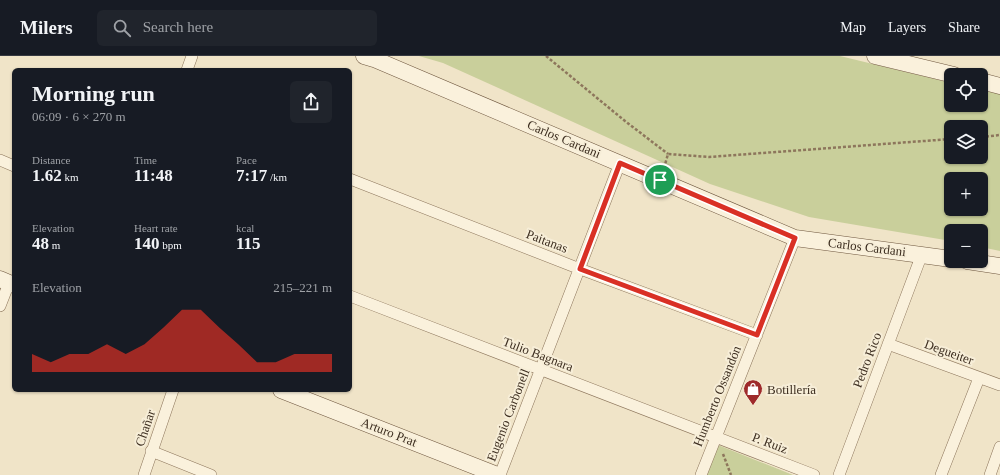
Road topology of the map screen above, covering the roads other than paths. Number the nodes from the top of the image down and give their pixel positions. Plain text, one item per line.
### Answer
1 (192, 56) edge
2 (364, 56) edge
3 (875, 56) edge
4 (900, 59) edge
5 (188, 68) edge
6 (944, 72) edge
7 (988, 82) edge
8 (999, 83) edge
9 (0, 160) edge
10 (620, 163) junction
11 (12, 165) edge
12 (352, 179) edge
13 (795, 238) junction
14 (922, 254) junction
15 (944, 258) edge
16 (988, 264) edge
17 (1000, 266) edge
18 (580, 269) junction
19 (8, 282) edge
20 (352, 297) edge
21 (0, 306) edge
22 (757, 335) junction
23 (888, 344) junction
24 (540, 370) junction
25 (979, 378) junction
26 (1000, 385) edge
27 (172, 392) edge
28 (286, 392) edge
29 (716, 437) junction
30 (1000, 447) edge
31 (151, 451) junction
32 (144, 475) edge
33 (211, 475) edge
34 (499, 475) edge
35 (701, 475) edge
36 (814, 475) edge
37 (839, 475) edge
38 (942, 475) edge
39 (990, 475) edge

1 - 5 street
2 - 10 main road, Carlos Cardani
3 - 4 main road
4 - 6 main road
7 - 8 main road
9 - 11 street
10 - 13 main road, Carlos Cardani
10 - 18 street, Eugenio Carbonell
12 - 18 street, Paitanas
13 - 14 main road, Carlos Cardani
13 - 22 street, Humberto Ossandón
14 - 15 main road, Carlos Cardani
14 - 23 street, Pedro Rico
16 - 17 main road
18 - 22 street, Paitanas
18 - 24 street, Eugenio Carbonell
19 - 21 street
20 - 24 street, Tulio Bagnara
22 - 29 street, Humberto Ossandón
23 - 25 street, Degueiter
23 - 37 street, Pedro Rico
24 - 29 street, Tulio Bagnara
24 - 34 street, Eugenio Carbonell
25 - 26 street, Degueiter
25 - 38 street
27 - 31 street, Chañar
28 - 34 main road, Arturo Prat
29 - 35 street, Humberto Ossandón
29 - 36 street, P. Ruiz
30 - 39 street
31 - 32 street, Chañar
31 - 33 street

